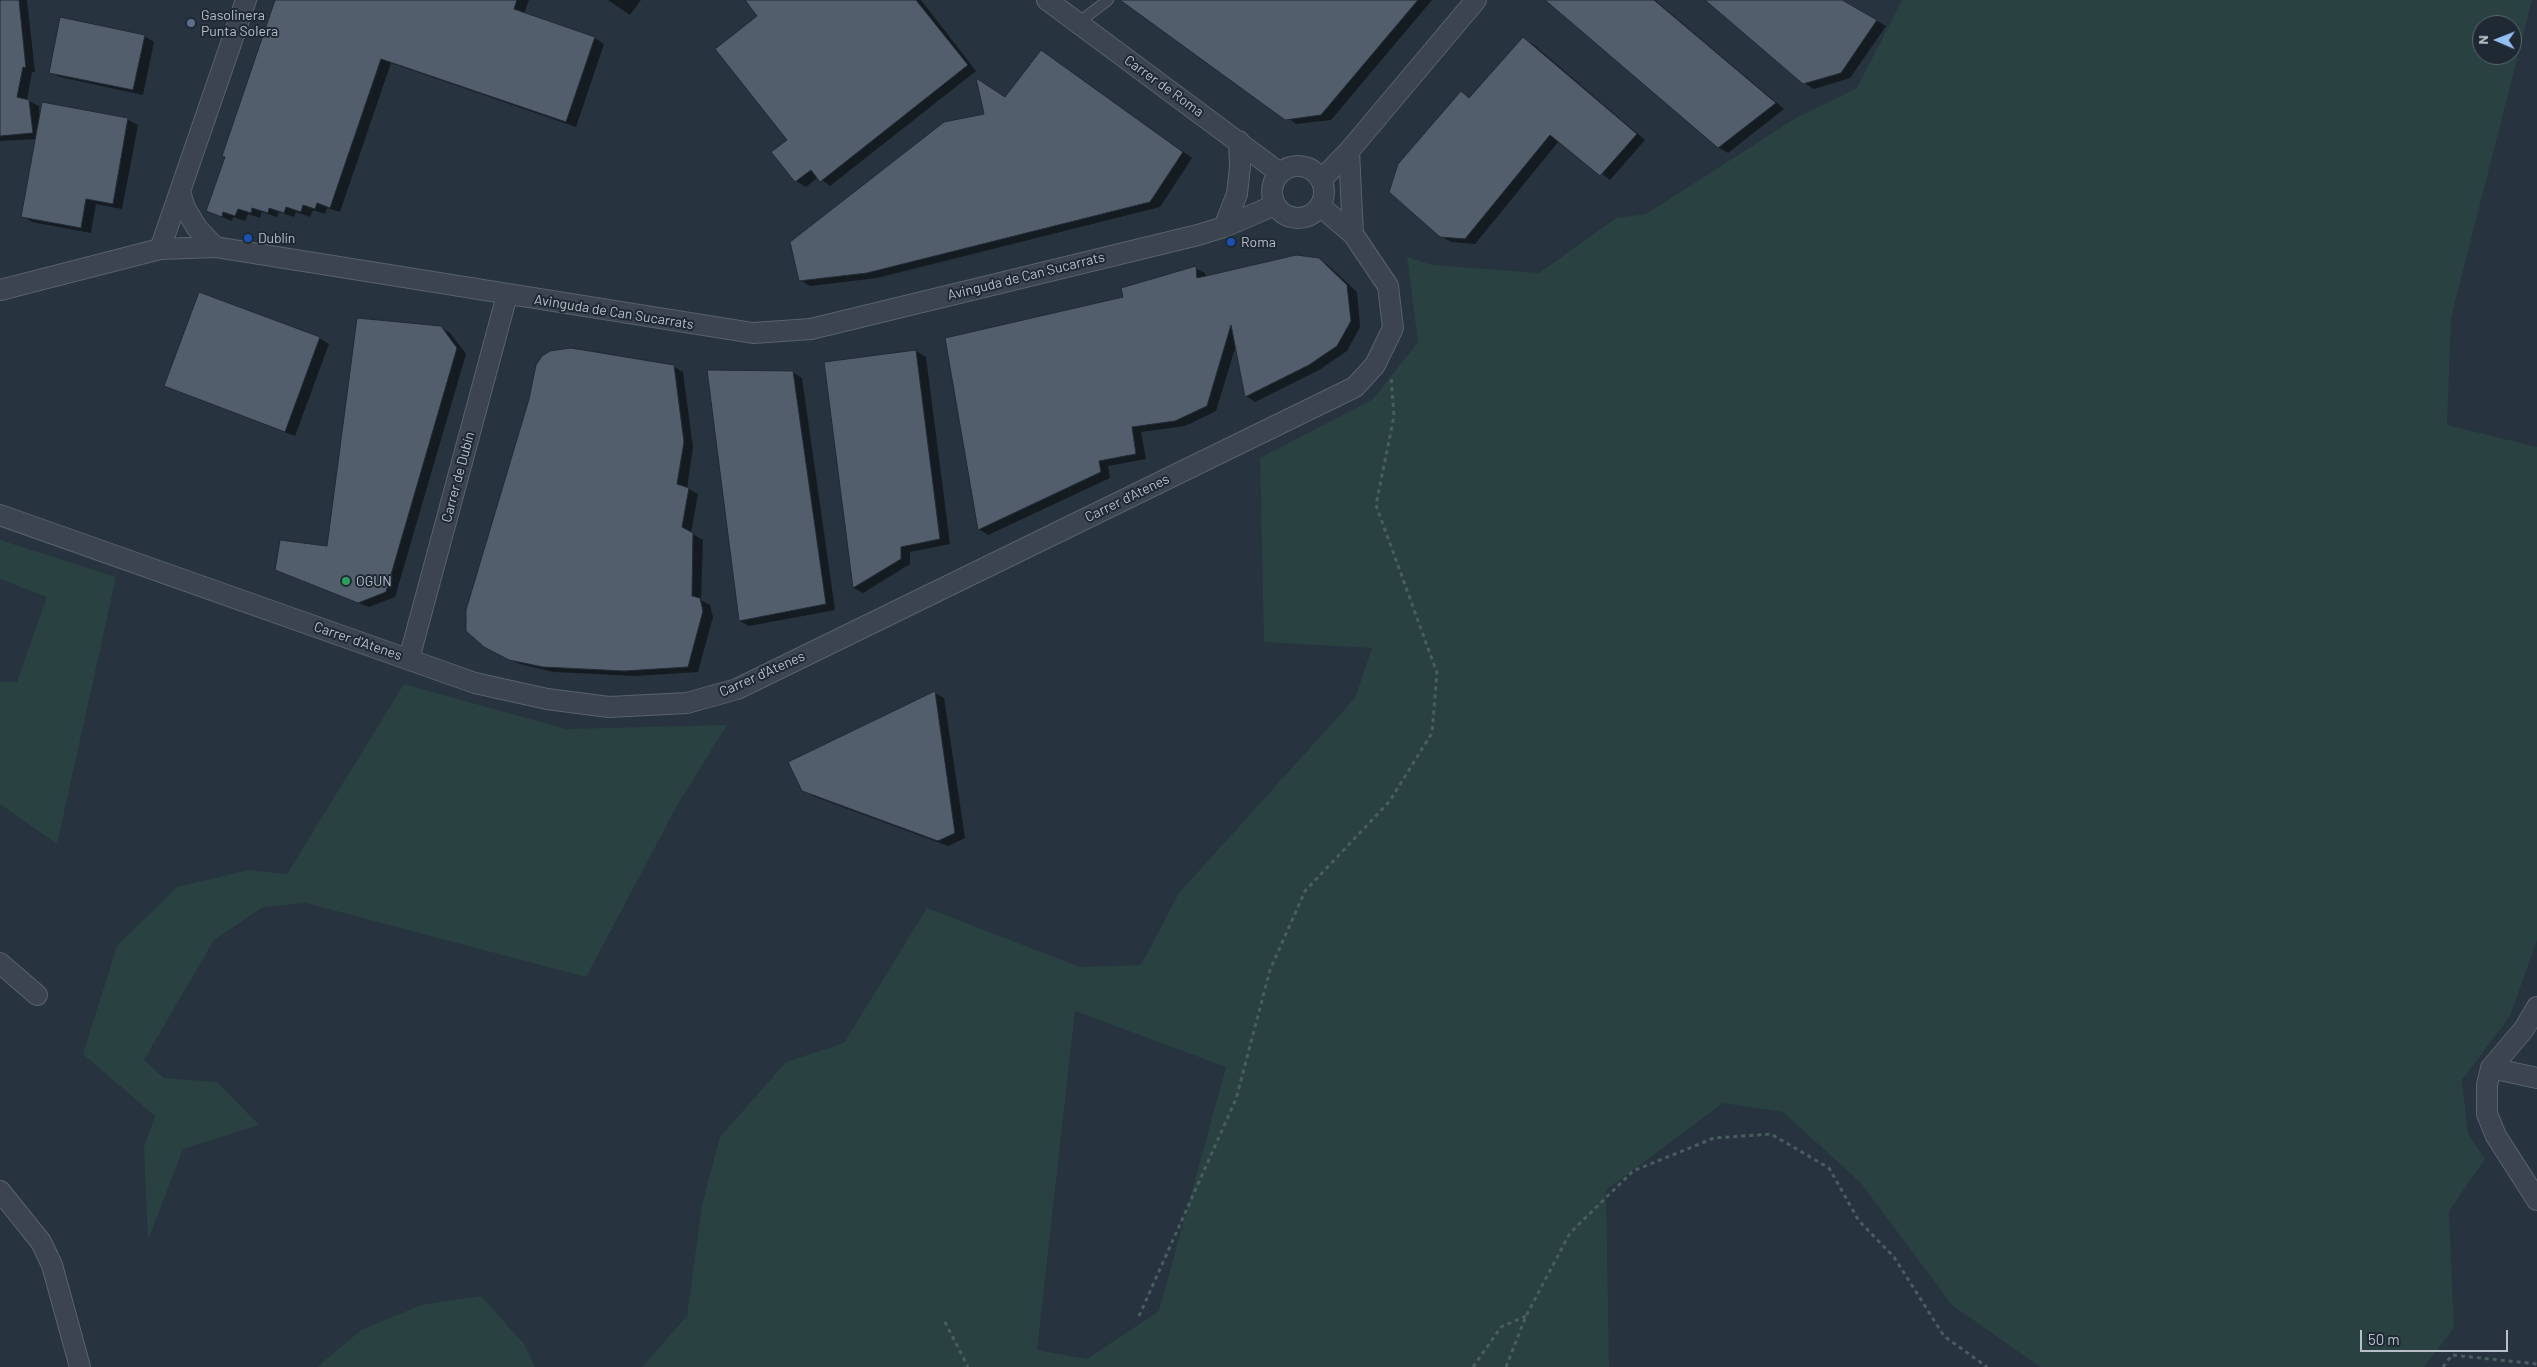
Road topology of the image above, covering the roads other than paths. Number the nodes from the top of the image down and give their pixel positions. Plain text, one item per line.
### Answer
1 (246, 0) edge
2 (1047, 0) edge
3 (1108, 0) edge
4 (1476, 0) edge
5 (1078, 23) junction
6 (1239, 142) junction
7 (1348, 151) junction
8 (1280, 173) junction
9 (1321, 180) junction
10 (180, 192) junction
11 (1275, 205) junction
12 (1320, 206) junction
13 (1224, 227) junction
14 (1353, 234) junction
15 (215, 247) junction
16 (160, 249) junction
17 (0, 290) edge
18 (507, 295) junction
19 (0, 516) edge
20 (409, 659) junction
21 (0, 962) edge
22 (37, 995) dead end
23 (2537, 1007) edge
24 (2489, 1076) junction
25 (2537, 1078) edge
26 (0, 1190) edge
27 (2537, 1200) edge
28 (80, 1367) edge

1 - 10 street
2 - 5 street, Carrer de Roma
3 - 5 lane
4 - 7 street
5 - 6 street, Carrer de Roma
6 - 8 street, Carrer de Roma
6 - 13 street
7 - 9 street
7 - 14 street
8 - 9 street
8 - 11 street
9 - 12 street
10 - 15 street
10 - 16 street
11 - 12 street
11 - 13 street, Avinguda de Can Sucarrats
12 - 14 street
13 - 18 street, Avinguda de Can Sucarrats
14 - 20 street, Carrer d'Atenes
15 - 16 street, Avinguda de Can Sucarrats
15 - 18 street, Avinguda de Can Sucarrats
16 - 17 street, Avinguda de Can Sucarrats
18 - 20 street, Carrer de Dubín
19 - 20 street, Carrer d'Atenes
21 - 22 street
23 - 24 street
24 - 25 street
24 - 27 street
26 - 28 street

